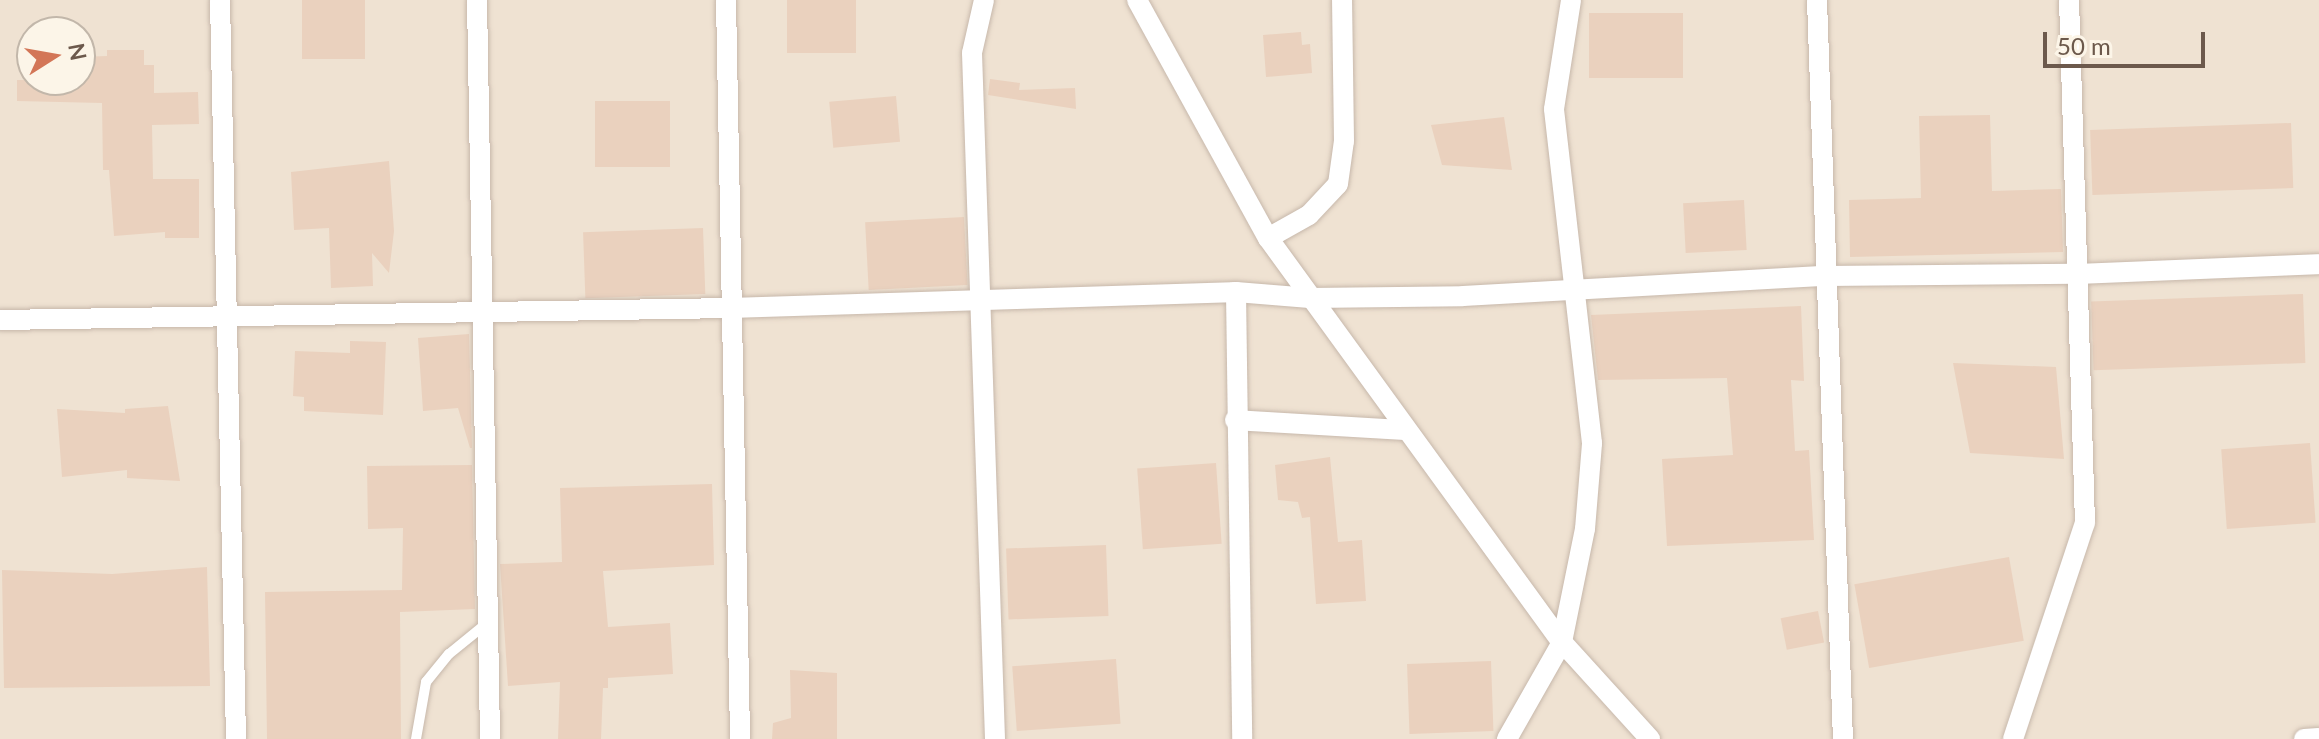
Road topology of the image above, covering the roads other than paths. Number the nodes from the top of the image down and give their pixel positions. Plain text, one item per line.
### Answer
1 (220, 0) edge
2 (477, 0) edge
3 (726, 0) edge
4 (984, 0) edge
5 (1137, 0) edge
6 (1342, 0) edge
7 (1571, 0) edge
8 (1817, 0) edge
9 (2069, 0) edge
10 (1268, 238) junction
11 (2319, 264) edge
12 (2075, 274) junction
13 (1825, 276) junction
14 (1575, 289) junction
15 (1236, 292) junction
16 (1310, 298) junction
17 (977, 301) junction
18 (730, 308) junction
19 (482, 312) junction
20 (226, 314) junction
21 (0, 320) edge
22 (1235, 420) junction
23 (1404, 430) junction
24 (488, 621) junction
25 (1562, 642) junction
26 (2319, 738) edge
27 (236, 739) edge
28 (416, 739) edge
29 (490, 739) edge
30 (740, 739) edge
31 (995, 739) edge
32 (1242, 739) edge
33 (1507, 739) edge
34 (1650, 739) edge
35 (1843, 739) edge
36 (2013, 739) edge
37 (2304, 739) edge

1 - 20 street
2 - 19 street
3 - 18 street
4 - 17 street
5 - 10 street
6 - 10 street
7 - 14 street
8 - 13 street
9 - 12 street
10 - 16 street
11 - 12 street
12 - 13 street
12 - 36 street
13 - 14 street
13 - 35 street
14 - 16 street
14 - 25 street
15 - 16 street
15 - 17 street
15 - 22 street
16 - 23 street
17 - 18 street
17 - 31 street
18 - 19 street
18 - 30 street
19 - 20 street
19 - 24 street
20 - 21 street
20 - 27 street
22 - 23 street
22 - 32 street
23 - 25 street
24 - 28 lane
24 - 29 street
25 - 33 street
25 - 34 street
26 - 37 street

